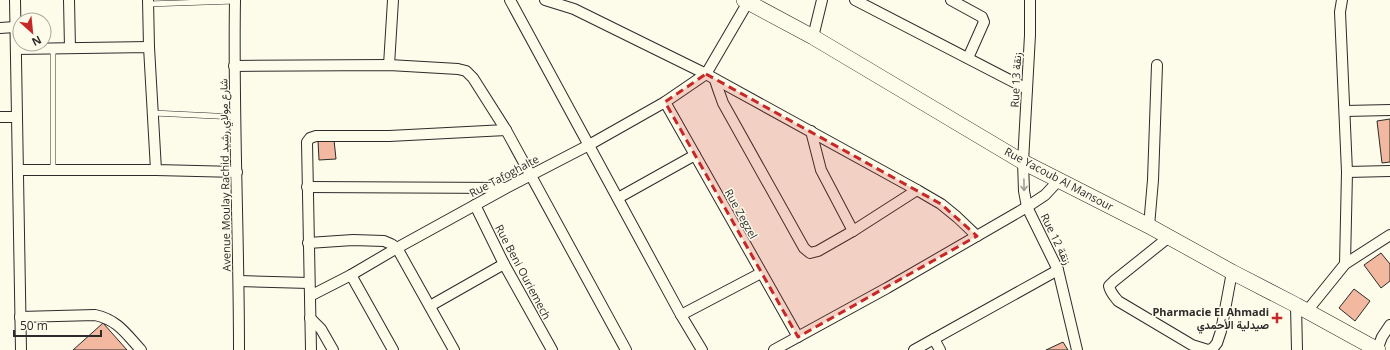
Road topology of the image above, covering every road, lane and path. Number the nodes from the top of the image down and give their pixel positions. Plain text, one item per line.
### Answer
1 (15, 0) edge
2 (69, 0) edge
3 (393, 0) edge
4 (510, 0) edge
5 (545, 0) edge
6 (822, 0) edge
7 (855, 0) edge
8 (952, 0) edge
9 (1030, 0) edge
10 (1342, 0) edge
11 (235, 1) edge
12 (148, 2) edge
13 (752, 2) edge
14 (15, 12) edge
15 (12, 27) edge
16 (0, 28) edge
17 (812, 37) junction
18 (149, 47) junction
19 (53, 48) joint
20 (70, 48) junction
21 (16, 52) edge
22 (968, 58) junction
23 (389, 65) junction
24 (1157, 65) dead end
25 (234, 66) junction
26 (706, 74) junction
27 (715, 80) junction
28 (1027, 89) junction
29 (665, 102) junction
30 (1390, 110) edge
31 (1346, 112) junction
32 (152, 113) junction
33 (17, 116) junction
34 (0, 117) edge
35 (236, 117) junction
36 (506, 130) junction
37 (811, 131) junction
38 (589, 145) junction
39 (695, 155) junction
40 (1023, 162) junction
41 (18, 170) junction
42 (53, 170) junction
43 (156, 170) junction
44 (1390, 171) edge
45 (237, 172) junction
46 (1348, 172) junction
47 (531, 176) junction
48 (1059, 180) junction
49 (307, 187) junction
50 (506, 188) junction
51 (917, 190) junction
52 (618, 198) junction
53 (475, 205) junction
54 (1027, 207) junction
55 (1149, 226) junction
56 (853, 231) junction
57 (1390, 235) edge
58 (977, 236) junction
59 (1169, 237) junction
60 (308, 242) junction
61 (397, 248) junction
62 (504, 264) junction
63 (1344, 264) junction
64 (1058, 270) junction
65 (1232, 272) junction
66 (761, 273) junction
67 (351, 275) junction
68 (239, 281) junction
69 (309, 283) junction
70 (310, 296) junction
71 (430, 306) junction
72 (1301, 308) junction
73 (681, 315) junction
74 (20, 316) junction
75 (310, 318) junction
76 (1390, 325) edge
77 (798, 337) junction
78 (934, 339) junction
79 (1192, 347) edge
80 (1079, 349) edge
81 (21, 350) edge
82 (141, 350) edge
83 (239, 350) edge
84 (311, 350) edge
85 (334, 350) edge
86 (393, 350) edge
87 (454, 350) edge
88 (552, 350) edge
89 (626, 350) edge
90 (702, 350) edge
91 (774, 350) edge
92 (914, 350) edge
93 (940, 350) edge
94 (1208, 350) edge
95 (1297, 350) edge
96 (1377, 350) edge

1 - 14 street
2 - 20 street
3 - 23 street
4 - 38 street
5 - 26 street
6 - 17 street
7 - 22 street
8 - 22 street
9 - 28 street, Rue 13 زنقة
10 - 31 street
11 - 12 lane
11 - 25 street, Avenue Moulay Rachid شارع مولاي رشيد
12 - 18 street
13 - 17 street, Rue Yacoub Al Mansour
13 - 26 street
15 - 16 street
17 - 40 street, Rue Yacoub Al Mansour
18 - 20 street
18 - 32 street
19 - 20 street
19 - 42 lane
21 - 33 street
22 - 28 street
23 - 25 street
23 - 36 street
24 - 55 street
25 - 35 street, Avenue Moulay Rachid شارع مولاي رشيد
26 - 27 street
26 - 29 street, Rue Tafoghalte
27 - 37 street
27 - 56 street
28 - 40 street, Rue 13 زنقة
29 - 38 street, Rue Tafoghalte
29 - 39 street, Rue Zegzel
30 - 31 street
31 - 46 street
32 - 35 lane
32 - 43 street
33 - 34 street
33 - 41 street
35 - 45 street, Avenue Moulay Rachid شارع مولاي رشيد
36 - 47 street
36 - 49 street
37 - 51 street
37 - 56 street
38 - 47 street, Rue Tafoghalte
38 - 52 street
39 - 52 street
39 - 66 street, Rue Zegzel
40 - 48 street, Rue Yacoub Al Mansour
40 -> 54 street, Rue 12 زنقة
41 - 42 street
41 - 74 street
42 - 43 street
43 - 45 street
44 - 46 street
45 - 68 street, Avenue Moulay Rachid شارع مولاي رشيد
46 - 63 street
47 - 50 street, Rue Tafoghalte
47 - 89 street
48 - 54 street
48 - 55 street, Rue Yacoub Al Mansour
49 - 50 street
49 - 60 street
50 - 53 street, Rue Tafoghalte
51 - 56 street
51 - 58 street
52 - 73 street
53 - 61 street, Rue Tafoghalte
53 - 62 street, Rue Beni Ouriemech
54 - 58 street
54 - 64 street, Rue 12 زنقة
55 - 59 street, Rue Yacoub Al Mansour
57 - 63 street
58 - 77 street
59 - 65 street, Rue Yacoub Al Mansour
59 - 79 street
60 - 61 street
60 - 69 street
61 - 67 street, Rue Tafoghalte
61 - 71 street
62 - 71 street
62 - 88 street, Rue Beni Ouriemech
63 - 72 street
64 - 78 street
64 - 80 street, Rue 12 زنقة
65 - 72 street, Rue Yacoub Al Mansour
65 - 94 street
66 - 73 street
66 - 77 street, Rue Zegzel
67 - 70 street, Rue Tafoghalte
67 - 86 street
68 - 69 street
68 - 83 street, Avenue Moulay Rachid شارع مولاي رشيد
69 - 70 street
70 - 75 street
71 - 87 street
72 - 95 street
72 - 96 street, Rue Yacoub Al Mansour
73 - 90 street
74 - 81 street
74 - 82 street
75 - 84 street
75 - 85 street
76 - 96 street
77 - 91 street
78 - 92 street
78 - 93 street
79 - 94 street

